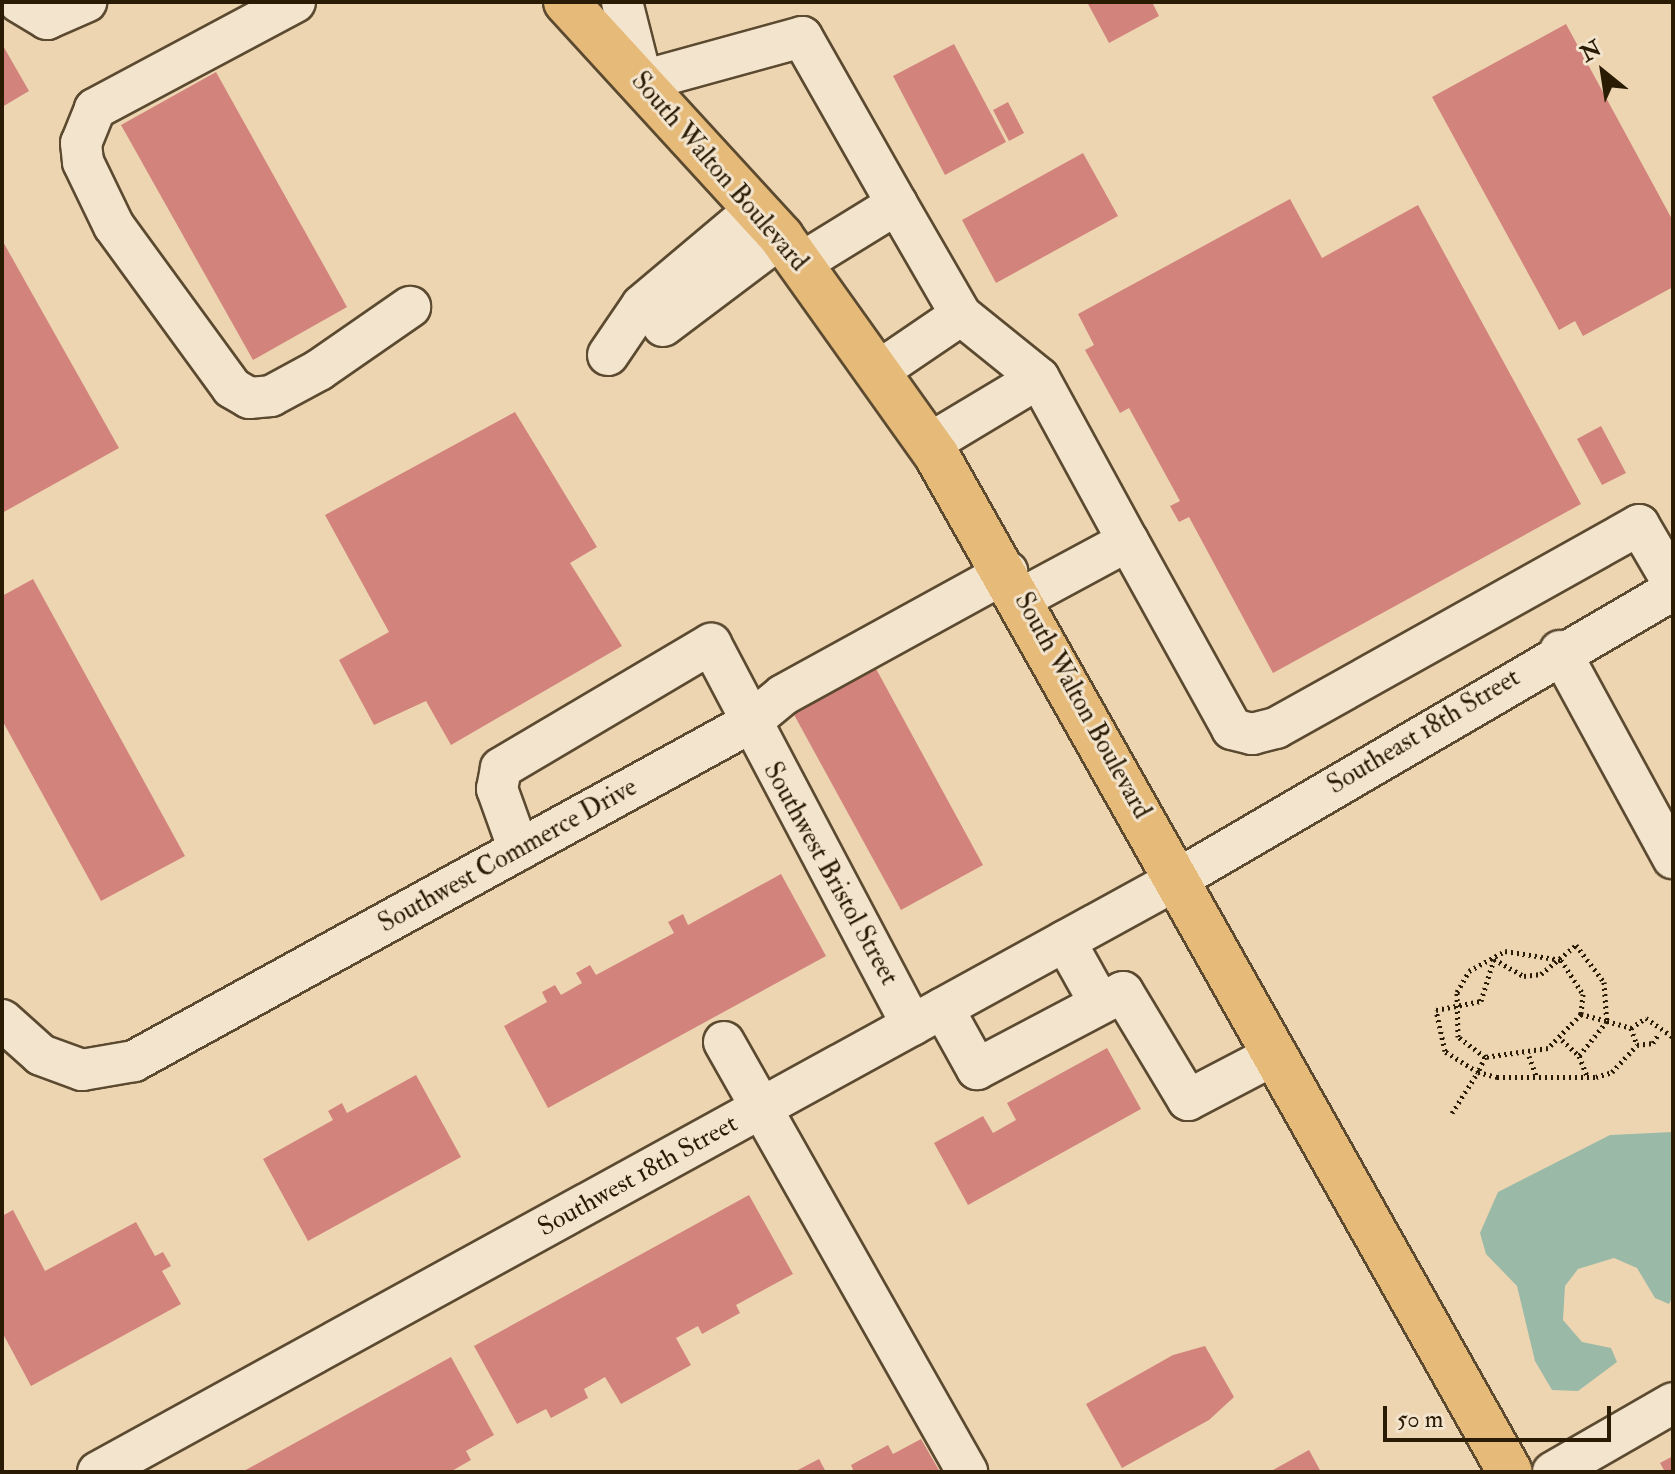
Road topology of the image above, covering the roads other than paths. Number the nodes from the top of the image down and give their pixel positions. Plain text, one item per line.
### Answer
1 (19, 2) edge
2 (86, 2) edge
3 (295, 2) edge
4 (566, 2) edge
5 (622, 2) edge
6 (642, 81) junction
7 (897, 204) junction
8 (779, 236) junction
9 (410, 307) dead end
10 (961, 315) junction
11 (663, 326) dead end
12 (608, 355) dead end
13 (880, 370) junction
14 (1039, 378) junction
15 (929, 444) junction
16 (1128, 541) junction
17 (1673, 583) edge
18 (1015, 585) junction
19 (1673, 590) edge
20 (1560, 651) junction
21 (748, 724) junction
22 (519, 850) junction
23 (1673, 858) edge
24 (1178, 879) junction
25 (1065, 941) junction
26 (1098, 1000) junction
27 (928, 1016) junction
28 (2, 1020) edge
29 (724, 1042) dead end
30 (1276, 1054) junction
31 (763, 1107) junction
32 (1673, 1403) edge
33 (98, 1472) edge
34 (967, 1472) edge
35 (1510, 1472) edge
36 (1553, 1472) edge

1 - 2 street
3 - 9 street
4 - 6 main road, South Walton Boulevard
5 - 6 street
6 - 7 street
6 - 8 main road, South Walton Boulevard
7 - 8 street
7 - 10 street
8 - 11 street
8 - 12 street
8 - 13 main road, South Walton Boulevard
10 - 13 street
10 - 14 street
13 - 15 main road, South Walton Boulevard
14 - 15 street
14 - 16 street
15 - 18 main road, South Walton Boulevard
16 - 17 street
16 - 18 street, Southwest Commerce Drive
18 - 21 street, Southwest Commerce Drive
18 - 24 main road, South Walton Boulevard
19 - 20 street, Southeast 18th Street
20 - 23 street
20 - 24 street, Southeast 18th Street
21 - 22 street, Southwest Commerce Drive
21 - 22 street, Southwest Bristol Street
21 - 27 street, Southwest Bristol Street
22 - 28 street, Southwest Commerce Drive
24 - 25 street, Southwest 18th Street
24 - 30 main road, South Walton Boulevard
25 - 26 street
25 - 27 street, Southwest 18th Street
26 - 27 street, Southwest Bristol Street
26 - 30 street
27 - 31 street, Southwest 18th Street
29 - 31 street
30 - 35 main road, South Walton Boulevard
31 - 33 street, Southwest 18th Street
31 - 34 street
32 - 36 street

